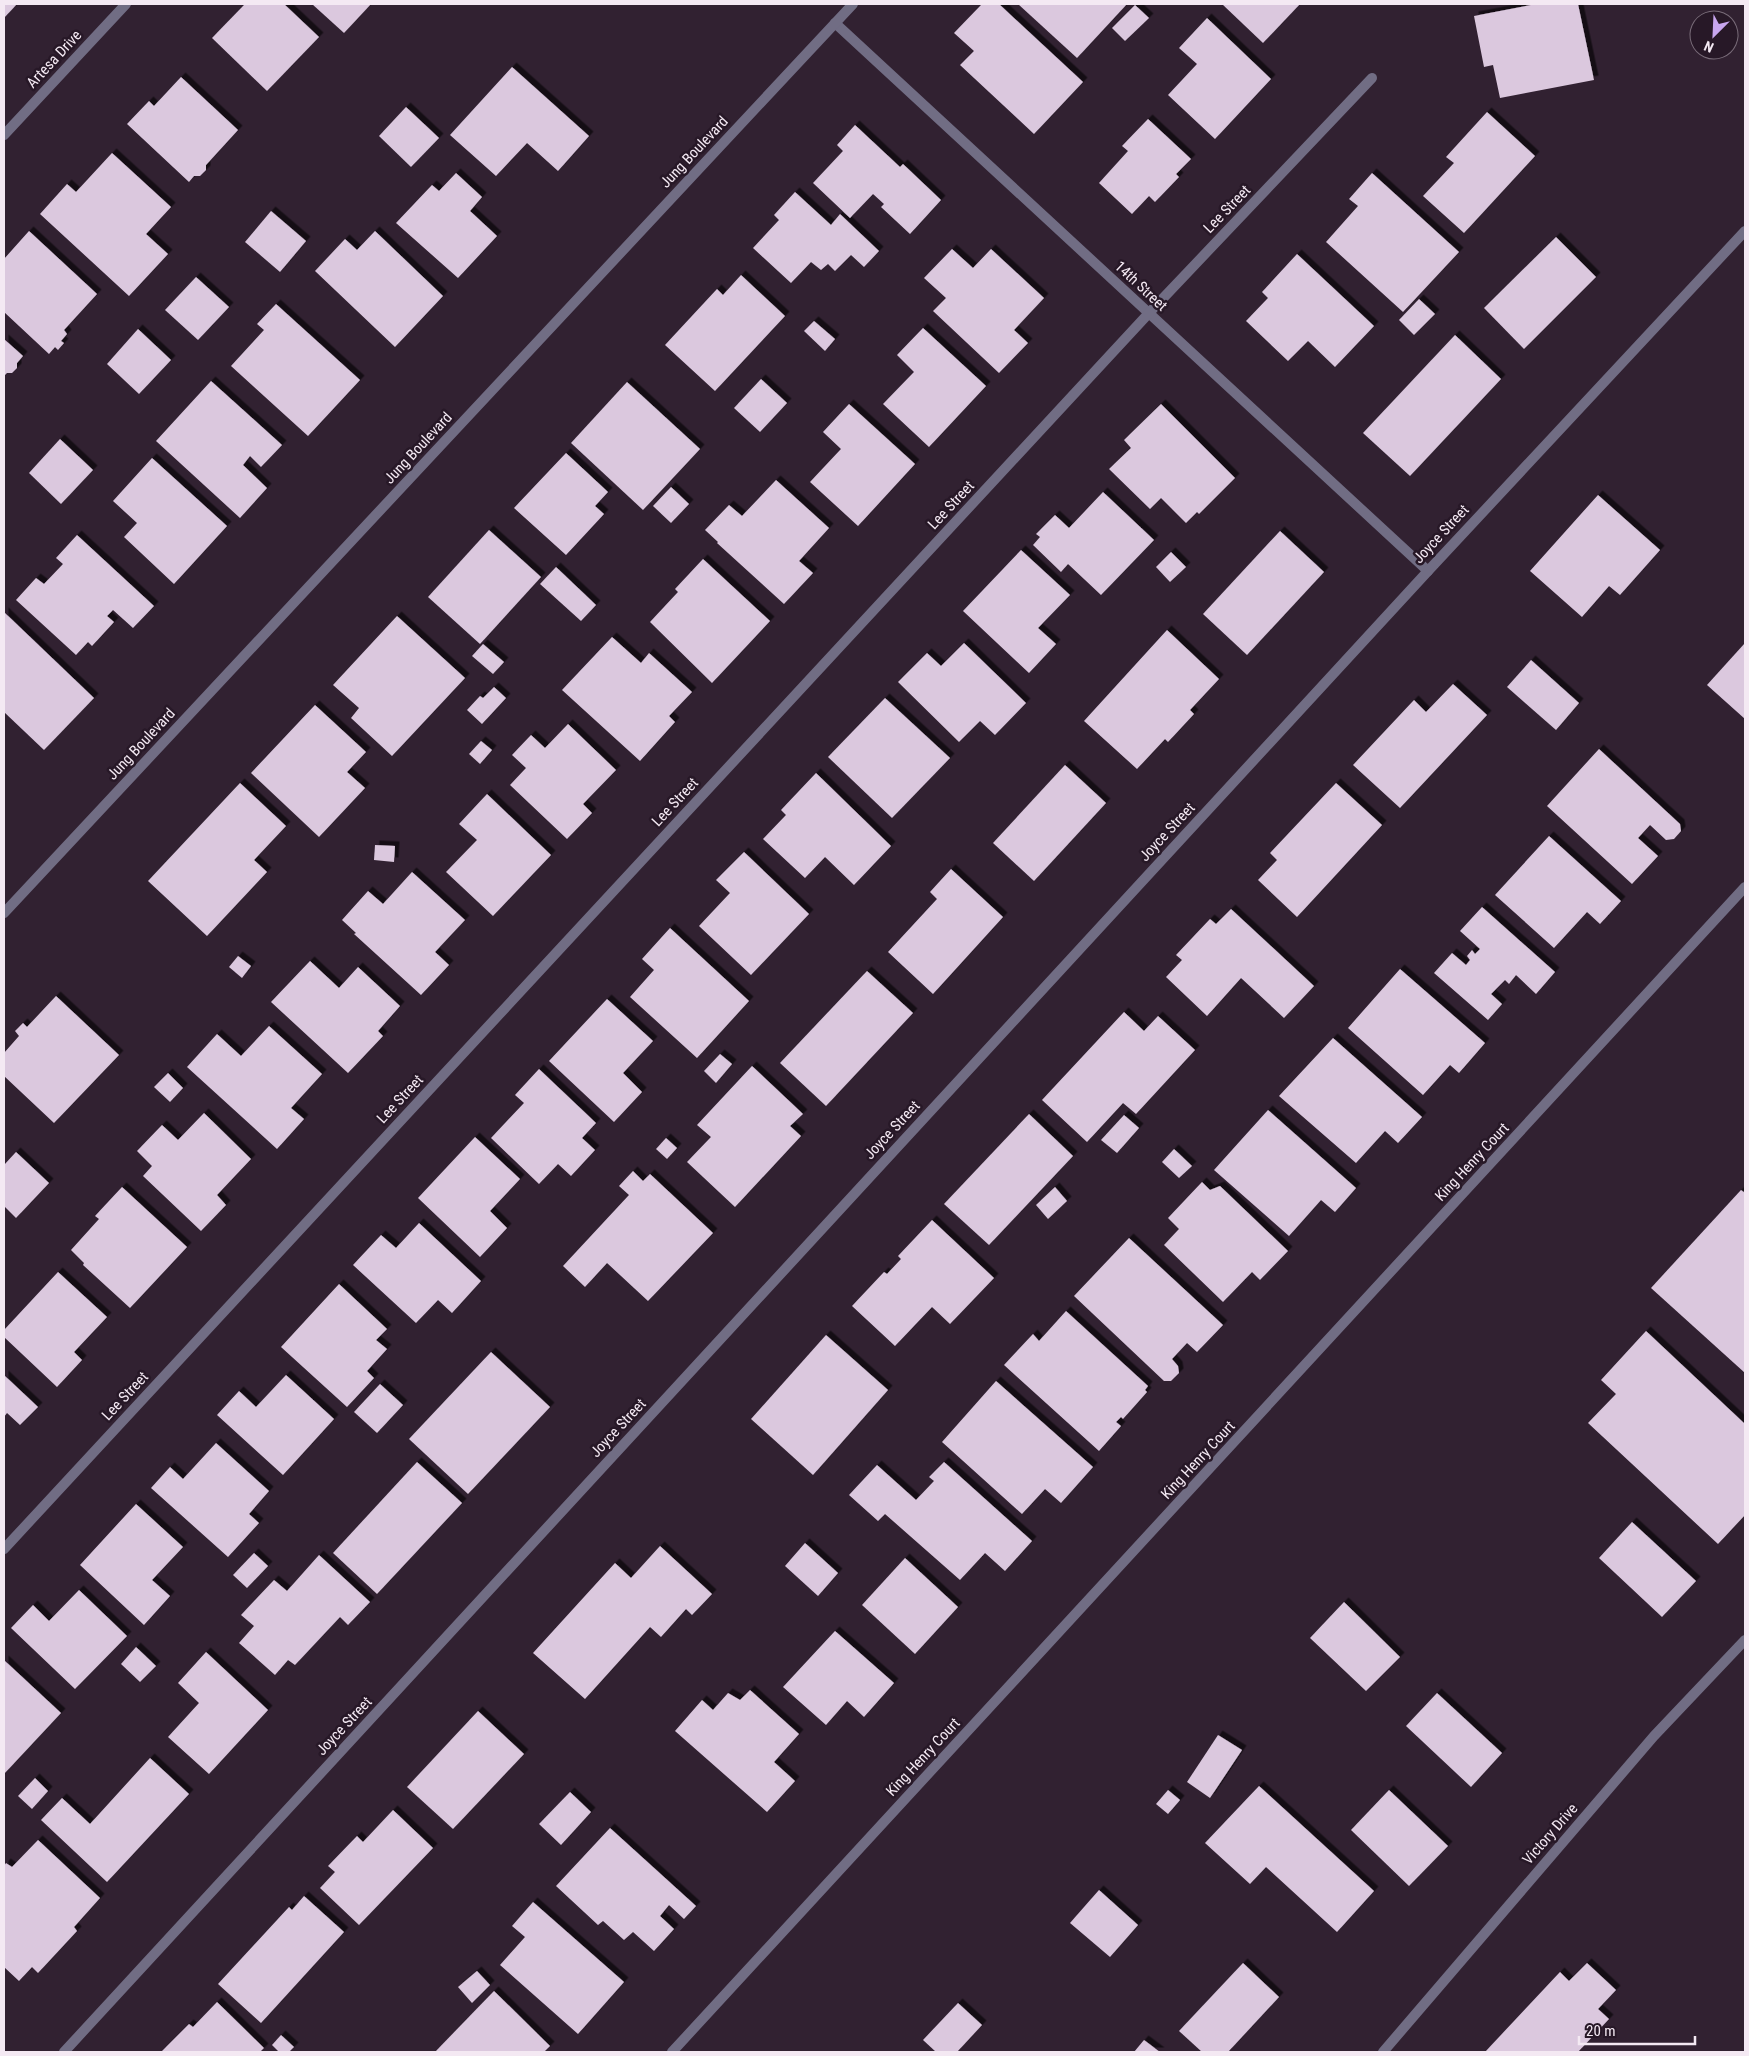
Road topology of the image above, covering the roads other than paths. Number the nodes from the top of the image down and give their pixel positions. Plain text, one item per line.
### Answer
1 (126, 4) edge
2 (853, 4) edge
3 (836, 23) junction
4 (1372, 78) dead end
5 (4, 135) edge
6 (1745, 231) edge
7 (1149, 313) junction
8 (1428, 571) junction
9 (1745, 887) edge
10 (4, 913) edge
11 (4, 1549) edge
12 (1745, 1640) edge
13 (64, 2052) edge
14 (672, 2052) edge
15 (1383, 2052) edge

1 - 5 street, Artesa Drive
2 - 3 street, Jung Boulevard
3 - 7 street, 14th Street
3 - 10 street, Jung Boulevard
4 - 7 street, Lee Street
6 - 8 street, Joyce Street
7 - 8 street, 14th Street
7 - 11 street, Lee Street
8 - 13 street, Joyce Street
9 - 14 street, King Henry Court
12 - 15 street, Victory Drive

